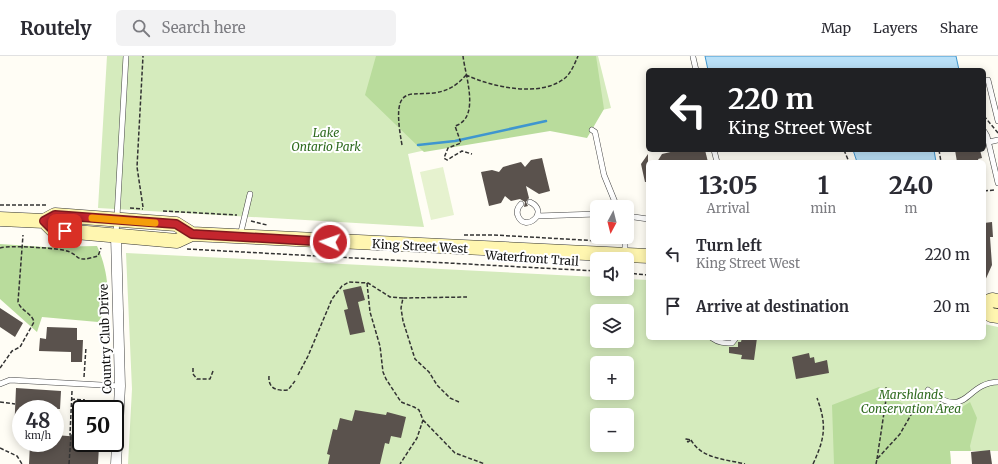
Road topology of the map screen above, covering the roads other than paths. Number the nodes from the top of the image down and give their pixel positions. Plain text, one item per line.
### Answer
1 (126, 56) edge
2 (693, 57) dead end
3 (696, 68) edge
4 (988, 80) dead end
5 (998, 121) edge
6 (592, 130) dead end
7 (986, 136) edge
8 (998, 140) edge
9 (988, 142) junction
10 (998, 183) edge
11 (250, 194) dead end
12 (614, 200) edge
13 (530, 202) dead end
14 (520, 204) dead end
15 (590, 214) edge
16 (537, 216) junction
17 (634, 217) edge
18 (0, 219) edge
19 (646, 219) edge
20 (44, 221) junction
21 (117, 221) junction
22 (192, 234) junction
23 (116, 236) junction
24 (240, 237) junction
25 (590, 243) edge
26 (625, 244) edge
27 (646, 255) edge
28 (998, 301) edge
29 (986, 302) edge
30 (986, 311) edge
31 (998, 316) edge
32 (715, 340) edge
33 (734, 340) edge
34 (0, 382) edge
35 (998, 382) edge
36 (120, 386) junction
37 (928, 390) dead end
38 (116, 464) edge

1 - 21 lane
2 - 3 lane
4 - 5 lane
6 - 12 lane
7 - 9 lane
8 - 9 lane
9 - 10 lane
11 - 24 lane
13 - 16 lane
14 - 16 lane
15 - 16 lane
17 - 19 lane
18 - 20 main road, King Street West
20 - 21 main road, King Street West
20 - 23 main road, King Street West
21 - 22 main road, King Street West
21 - 23 lane
22 - 23 main road, King Street West
22 - 24 main road, King Street West
23 - 36 street, Country Club Drive
24 - 25 main road, King Street West
26 - 27 main road, King Street West
28 - 29 main road
30 - 31 main road
32 - 33 lane
34 - 36 lane
35 - 37 lane
36 - 38 street, Country Club Drive

